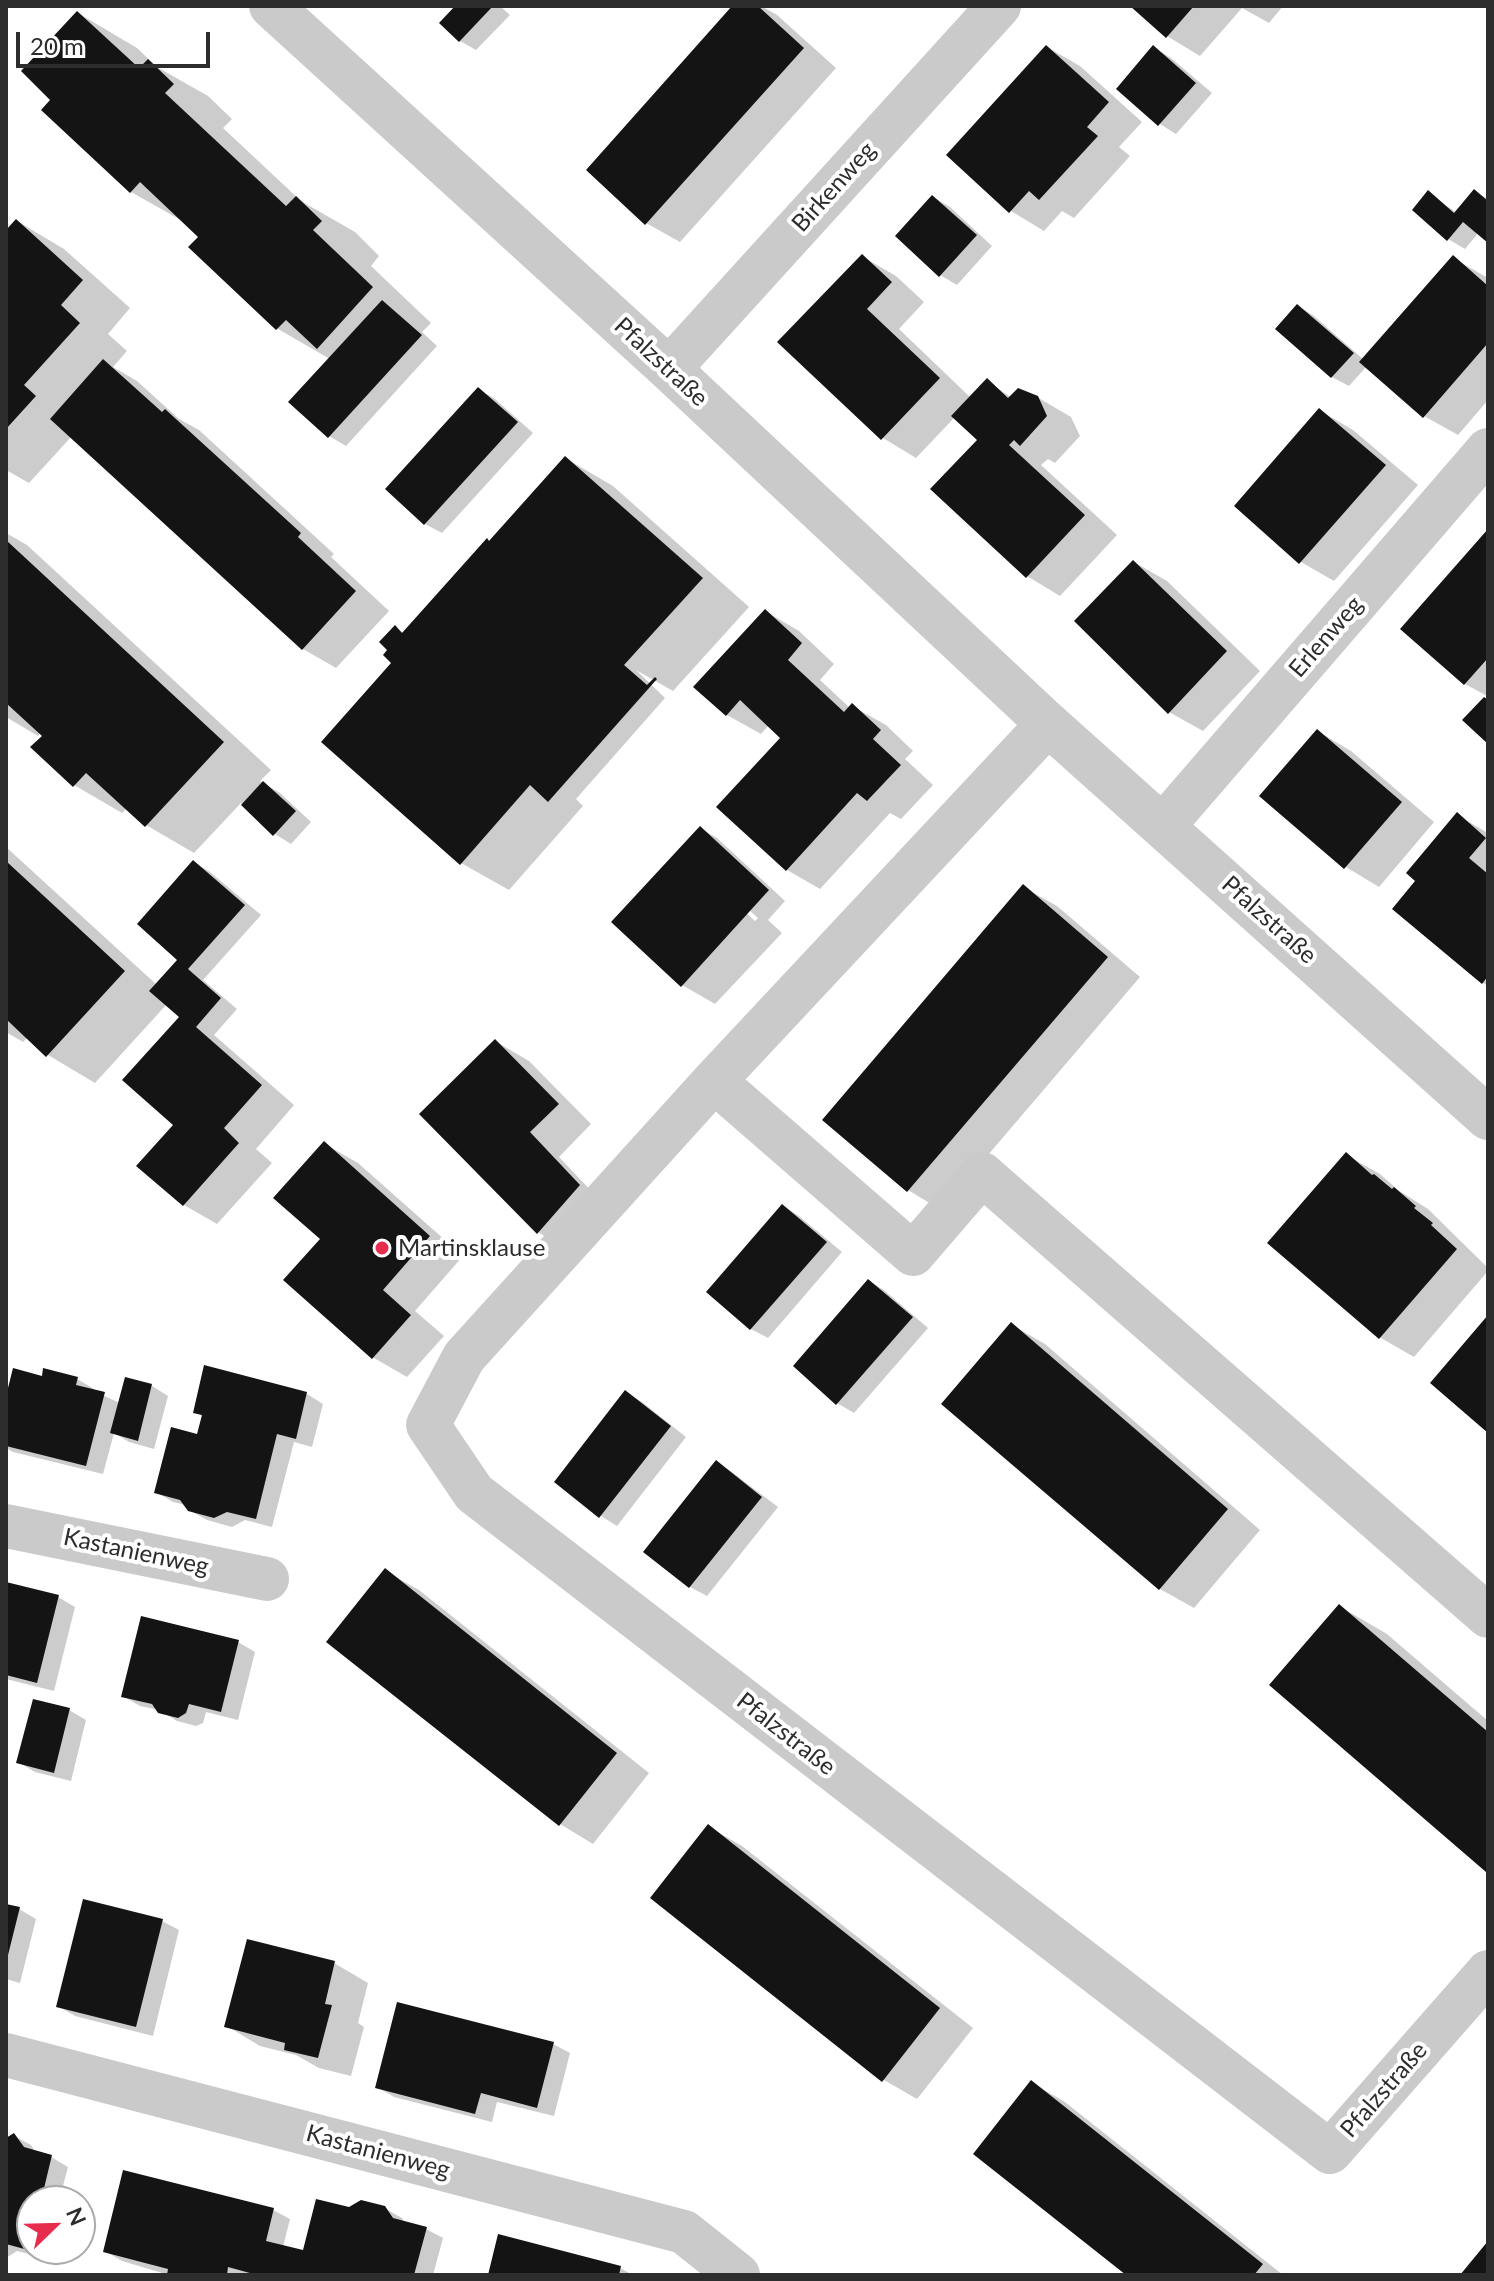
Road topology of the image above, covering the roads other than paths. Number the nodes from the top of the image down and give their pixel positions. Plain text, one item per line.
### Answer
1 (271, 6) edge
2 (999, 6) edge
3 (669, 369) junction
4 (1488, 450) edge
5 (1048, 724) junction
6 (1164, 825) junction
7 (714, 1081) junction
8 (1488, 1118) edge
9 (6, 1526) edge
10 (267, 1579) dead end
11 (1488, 1616) edge
12 (1488, 1972) edge
13 (6, 2055) edge
14 (738, 2275) edge

1 - 3 street, Pfalzstraße
2 - 3 street, Birkenweg
3 - 5 street, Pfalzstraße
4 - 6 street, Erlenweg
5 - 6 street, Pfalzstraße
5 - 7 street, Pfalzstraße
6 - 8 street, Pfalzstraße
7 - 11 street
7 - 12 street, Pfalzstraße
9 - 10 street, Kastanienweg
13 - 14 street, Kastanienweg

